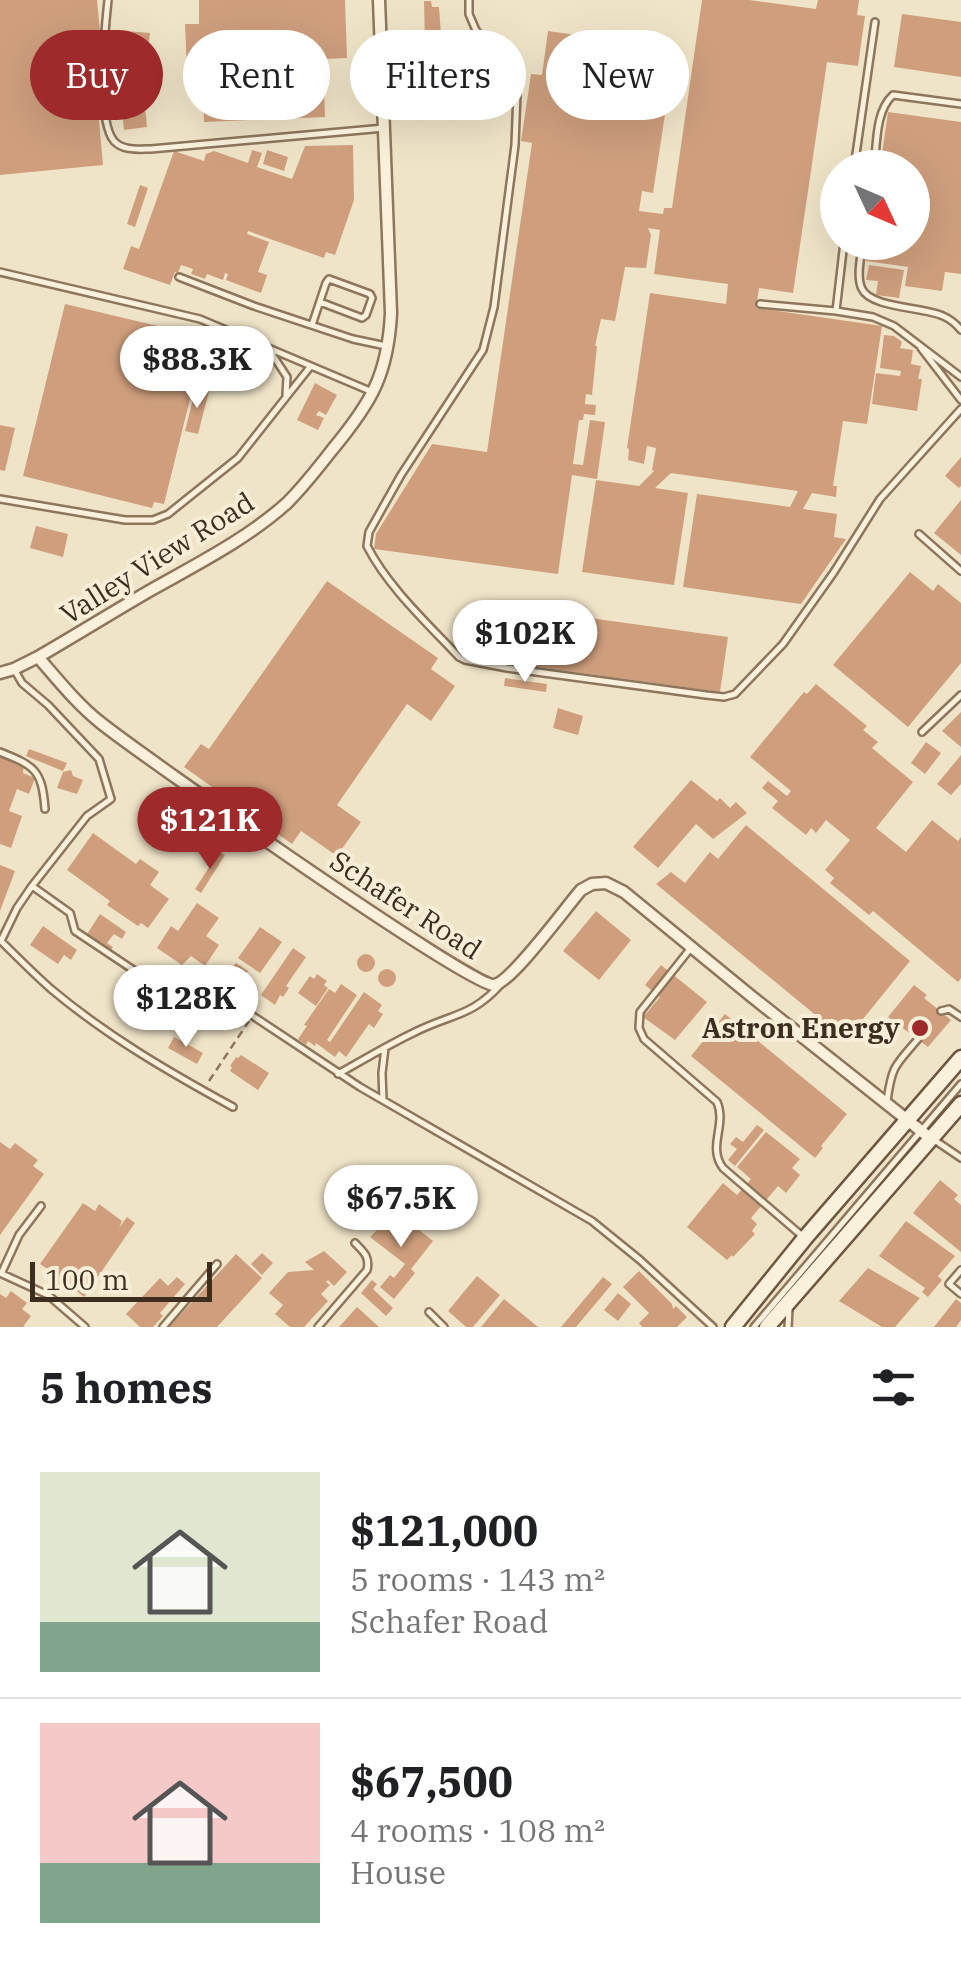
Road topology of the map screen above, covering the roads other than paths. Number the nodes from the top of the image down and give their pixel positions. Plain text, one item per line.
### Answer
1 (108, 0) edge
2 (379, 0) edge
3 (470, 0) edge
4 (874, 22) dead end
5 (961, 104) edge
6 (384, 128) junction
7 (856, 150) edge
8 (876, 150) edge
9 (842, 260) edge
10 (862, 260) edge
11 (0, 272) edge
12 (179, 277) dead end
13 (320, 302) junction
14 (760, 304) dead end
15 (836, 311) junction
16 (312, 325) junction
17 (961, 330) edge
18 (265, 346) junction
19 (390, 346) junction
20 (919, 346) junction
21 (311, 366) junction
22 (961, 376) edge
23 (373, 392) junction
24 (286, 398) junction
25 (961, 400) edge
26 (960, 410) edge
27 (0, 499) edge
28 (919, 534) dead end
29 (961, 571) edge
30 (38, 657) junction
31 (14, 669) junction
32 (0, 674) edge
33 (961, 695) edge
34 (922, 732) dead end
35 (0, 752) edge
36 (45, 809) dead end
37 (32, 886) junction
38 (692, 946) junction
39 (503, 982) junction
40 (941, 1011) dead end
41 (961, 1017) edge
42 (918, 1039) dead end
43 (385, 1048) junction
44 (961, 1058) edge
45 (338, 1074) junction
46 (961, 1084) edge
47 (383, 1102) junction
48 (887, 1102) junction
49 (961, 1104) edge
50 (232, 1107) dead end
51 (908, 1119) junction
52 (926, 1134) junction
53 (961, 1158) edge
54 (41, 1206) dead end
55 (805, 1238) junction
56 (355, 1243) dead end
57 (217, 1264) dead end
58 (961, 1270) edge
59 (1, 1273) edge
60 (961, 1294) edge
61 (789, 1301) junction
62 (429, 1312) dead end
63 (84, 1327) edge
64 (163, 1327) edge
65 (318, 1327) edge
66 (444, 1327) edge
67 (712, 1327) edge
68 (733, 1327) edge
69 (754, 1327) edge
70 (767, 1327) edge
71 (788, 1327) edge

1 - 6 lane
2 - 6 street, Valley View Road
3 - 26 lane
4 - 7 lane
5 - 8 lane
6 - 19 street, Valley View Road
9 - 15 lane
10 - 17 lane
11 - 18 lane
12 - 16 lane
13 - 13 lane
13 - 16 lane
14 - 15 lane
15 - 20 lane
16 - 19 lane
18 - 21 lane
18 - 24 lane
19 - 23 street, Valley View Road
20 - 22 lane
20 - 25 lane
21 - 23 lane
21 - 24 lane
23 - 30 street, Valley View Road
24 - 27 lane
28 - 29 lane
30 - 31 street, Valley View Road
30 - 39 street, Schafer Road
31 - 32 street, Valley View Road
31 - 37 lane
33 - 34 lane
35 - 36 lane
37 - 45 lane
37 - 50 lane
38 - 39 street, Schafer Road
38 - 48 street, Schafer Road
38 - 55 lane
39 - 43 lane
40 - 41 lane
42 - 48 lane
43 - 45 lane
43 - 47 lane
44 - 51 main road
45 - 47 lane
46 - 52 lane
47 - 67 lane
48 - 51 street, Schafer Road
49 - 52 main road
51 - 52 street, Schafer Road
51 - 55 main road
52 - 53 lane
52 - 61 main road
52 - 69 lane
54 - 59 lane
55 - 68 main road
56 - 65 lane
57 - 64 lane
58 - 60 lane
59 - 63 lane
61 - 70 main road
61 - 71 lane
62 - 66 lane

